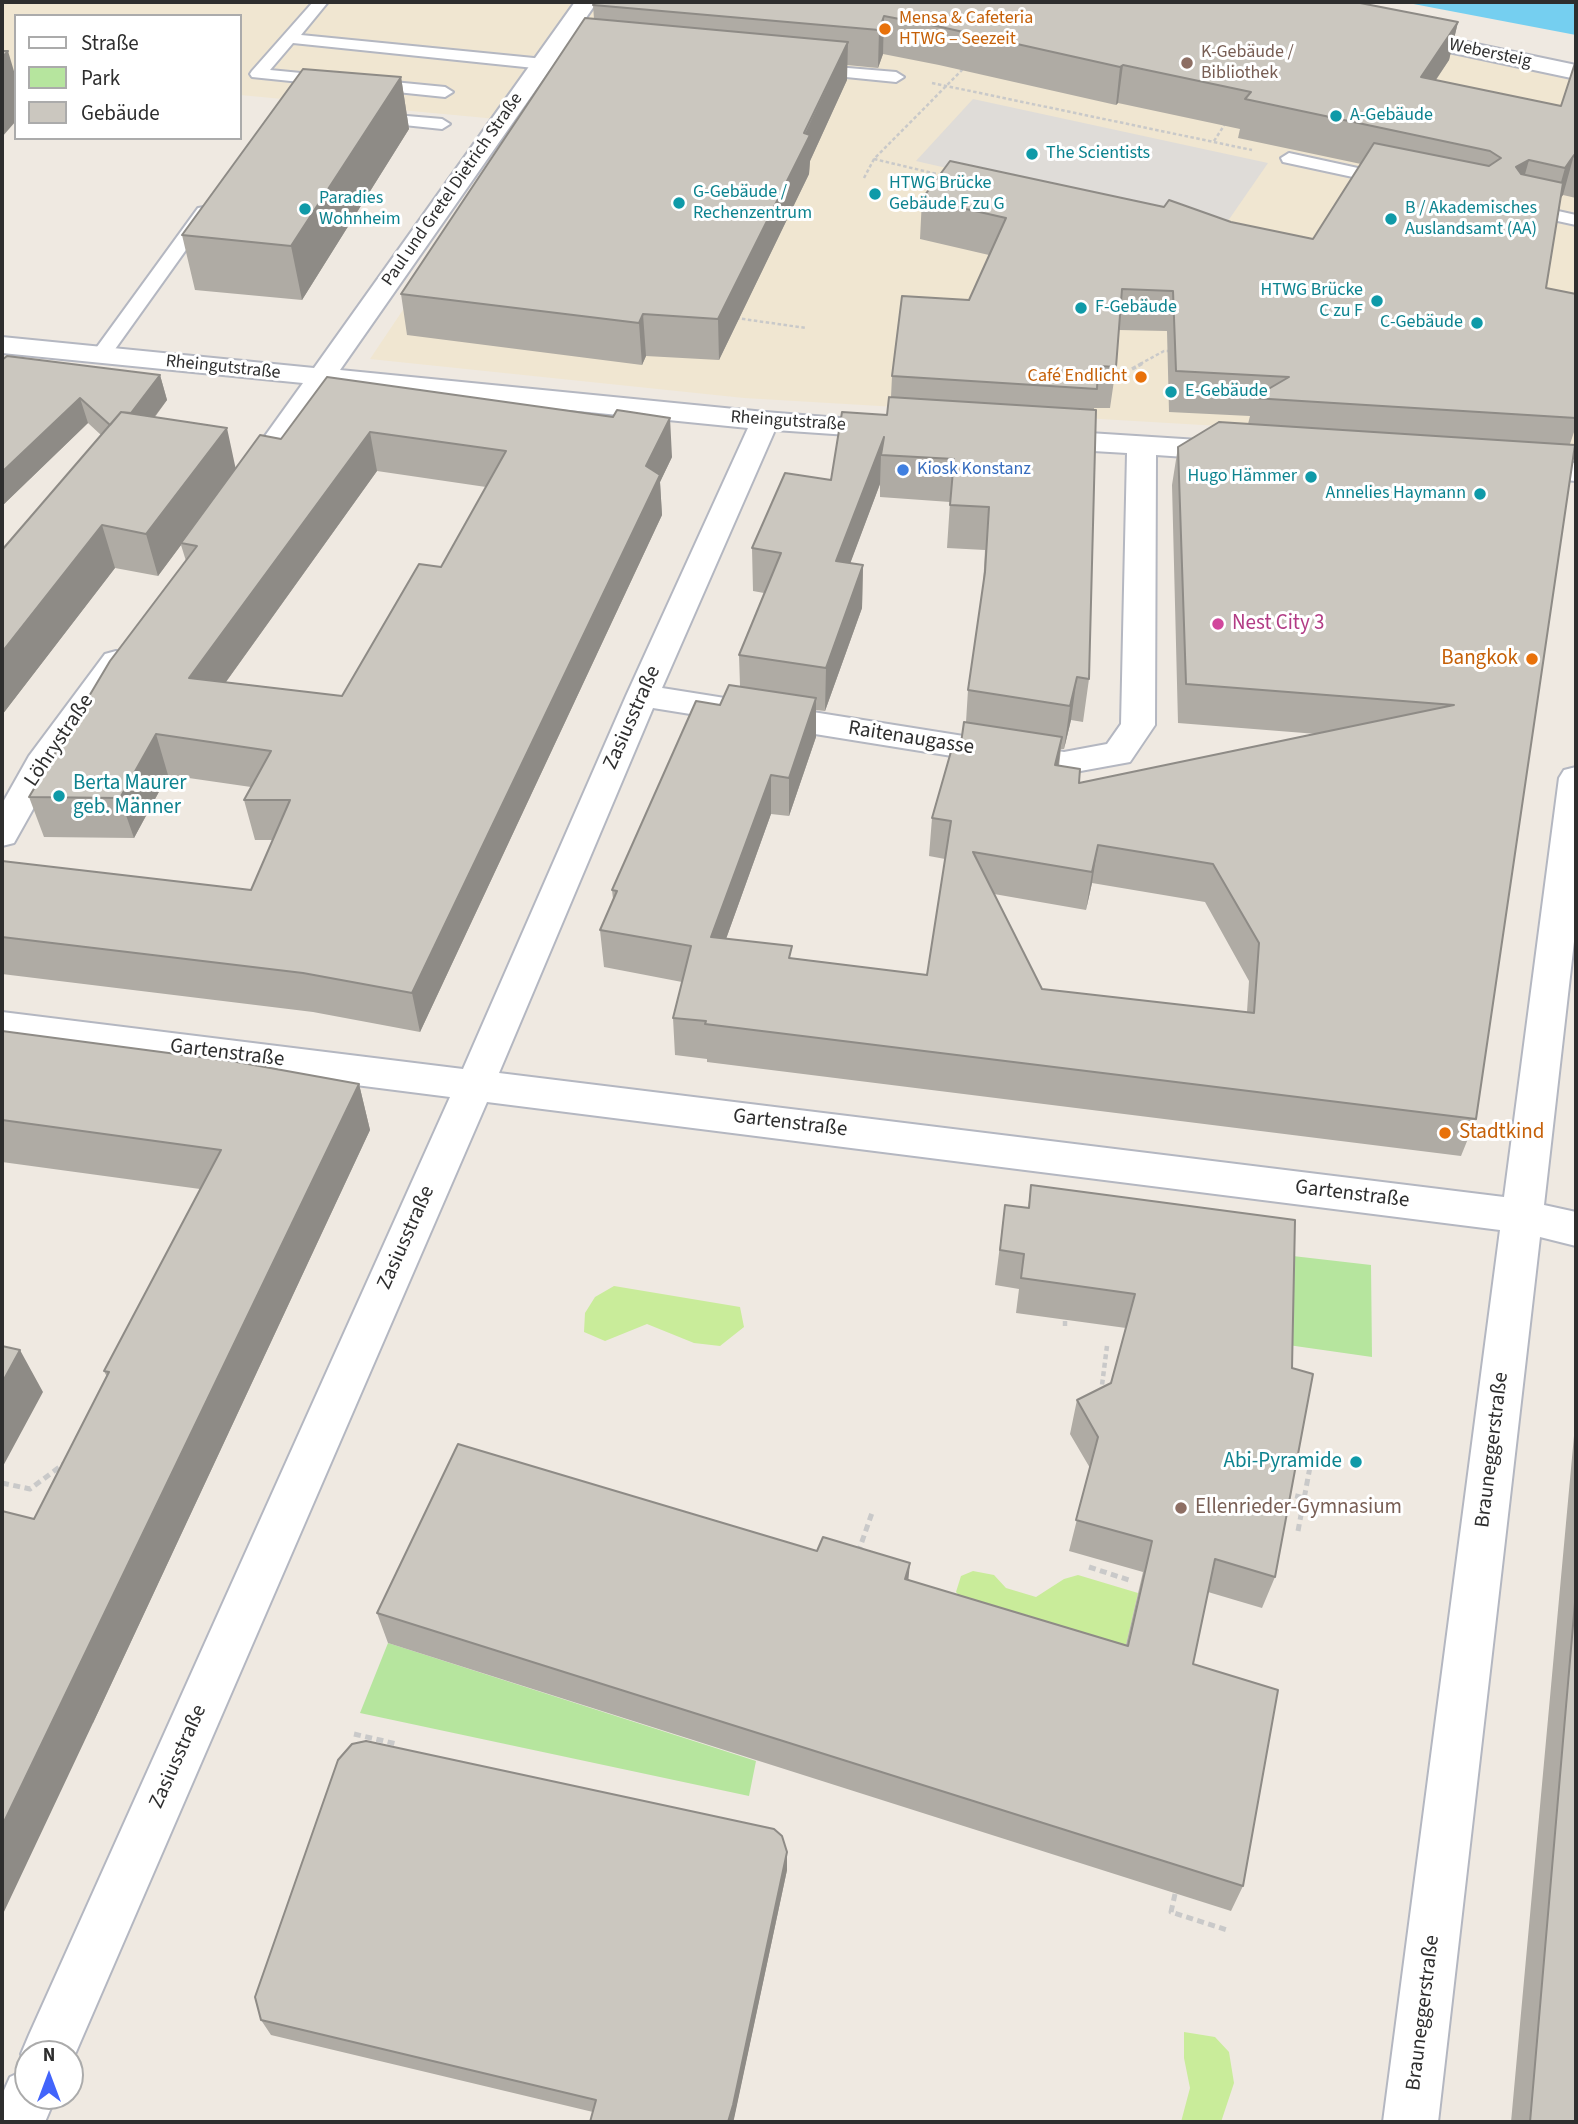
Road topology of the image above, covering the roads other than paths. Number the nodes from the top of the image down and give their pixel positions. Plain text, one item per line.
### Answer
1 (321, 2) edge
2 (586, 2) edge
3 (1380, 31) edge
4 (289, 38) junction
5 (557, 53) junction
6 (801, 69) edge
7 (1576, 72) edge
8 (897, 77) road end
9 (445, 92) dead end
10 (358, 117) edge
11 (442, 124) dead end
12 (1289, 158) road end
13 (1411, 184) edge
14 (216, 195) edge
15 (1517, 207) edge
16 (1576, 220) edge
17 (21, 352) edge
18 (101, 355) junction
19 (321, 379) junction
20 (765, 421) junction
21 (919, 431) edge
22 (1016, 438) edge
23 (1142, 446) junction
24 (1250, 452) edge
25 (1495, 467) edge
26 (1576, 472) edge
27 (233, 500) edge
28 (137, 633) edge
29 (642, 696) junction
30 (1576, 778) edge
31 (2, 834) edge
32 (2, 1026) edge
33 (475, 1085) junction
34 (1522, 1216) junction
35 (1576, 1229) edge
36 (54, 2040) edge
37 (1411, 2122) edge

1 - 4 lane
2 - 5 street, Paul und Gretel Dietrich Straße
3 - 7 street, Webersteig
4 - 5 lane
4 - 9 lane
5 - 19 street, Paul und Gretel Dietrich Straße
6 - 8 lane
10 - 11 lane
12 - 13 lane
14 - 18 lane
15 - 16 lane
17 - 18 street, Rheingutstraße
18 - 19 street, Rheingutstraße
19 - 20 street, Rheingutstraße
19 - 27 street
20 - 21 street, Rheingutstraße
20 - 29 street, Zasiusstraße
22 - 23 street
23 - 24 street
23 - 29 street, Raitenaugasse
25 - 26 street
28 - 31 street, Löhrystraße
29 - 33 street, Zasiusstraße
30 - 34 street, Brauneggerstraße
32 - 33 street, Gartenstraße
33 - 34 street, Gartenstraße
33 - 36 street, Zasiusstraße
34 - 35 street, Gartenstraße
34 - 37 street, Brauneggerstraße

